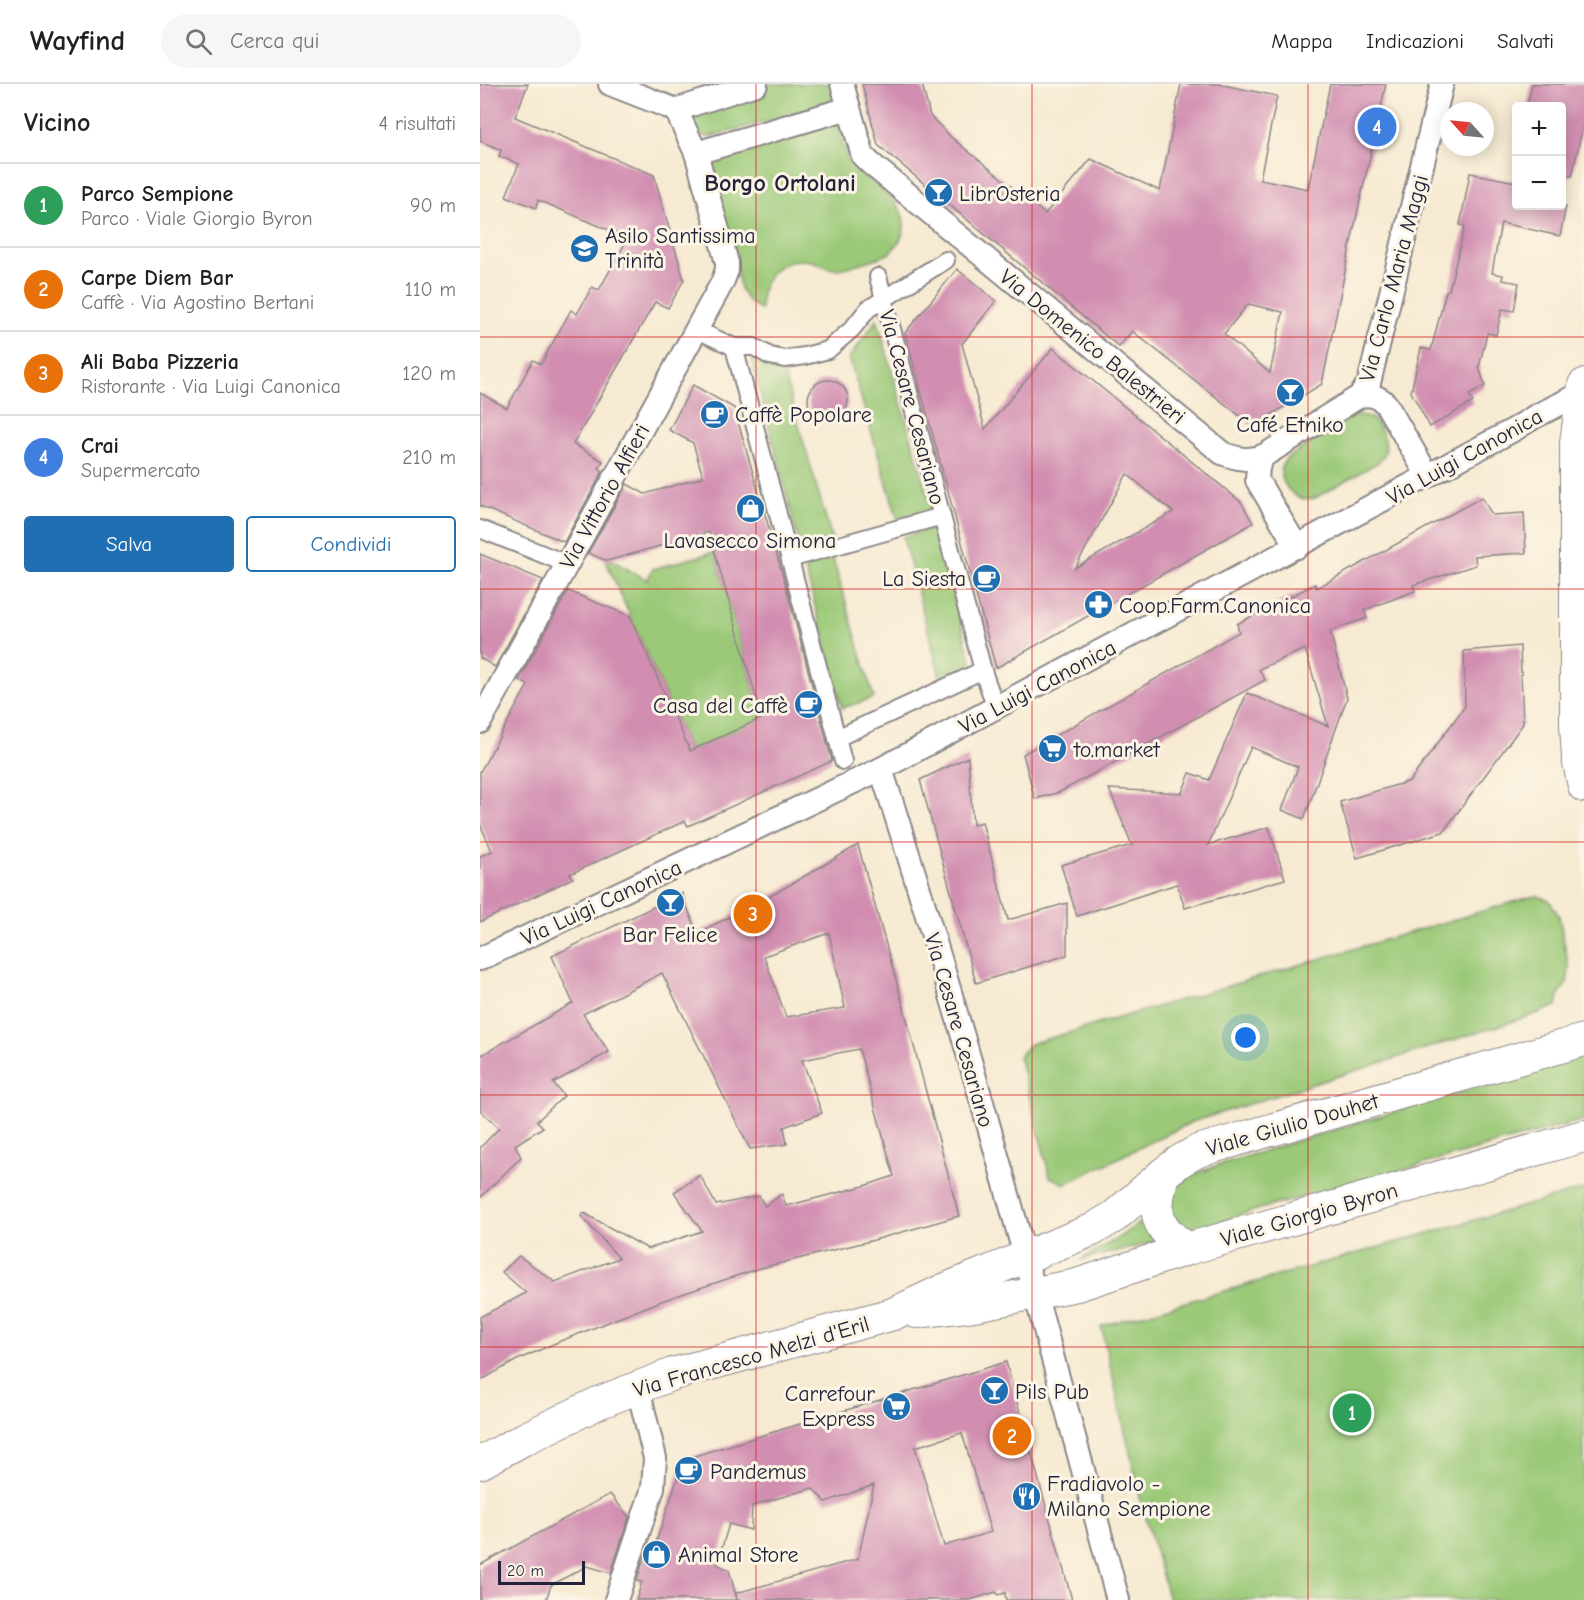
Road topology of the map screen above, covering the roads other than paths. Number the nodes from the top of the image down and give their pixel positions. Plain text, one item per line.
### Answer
1 (610, 84) edge
2 (756, 84) edge
3 (842, 84) edge
4 (1443, 84) edge
5 (849, 108) junction
6 (676, 110) junction
7 (696, 153) junction
8 (946, 260) dead end
9 (878, 277) dead end
10 (884, 299) junction
11 (708, 335) dead end
12 (734, 347) junction
13 (1584, 390) edge
14 (1360, 396) junction
15 (1265, 455) junction
16 (1428, 476) junction
17 (942, 516) junction
18 (480, 529) edge
19 (1297, 547) junction
20 (790, 559) junction
21 (567, 564) junction
22 (983, 669) junction
23 (996, 708) junction
24 (480, 722) edge
25 (837, 738) junction
26 (843, 761) dead end
27 (881, 769) junction
28 (1584, 786) edge
29 (480, 959) edge
30 (1584, 1040) edge
31 (1584, 1136) edge
32 (1163, 1174) junction
33 (1187, 1249) junction
34 (1025, 1256) junction
35 (1035, 1293) junction
36 (893, 1314) junction
37 (638, 1388) junction
38 (480, 1463) edge
39 (616, 1600) edge
40 (1118, 1600) edge

1 - 6 street
2 - 6 street
3 - 5 street, Via Domenico Balestrieri
4 - 14 street, Via Carlo Maria Maggi
5 - 7 street
5 - 15 street, Via Domenico Balestrieri
6 - 7 street
7 - 21 street, Via Vittorio Alfieri
8 - 10 street, Via Cesare Cesariano
9 - 10 street, Via Cesare Cesariano
10 - 12 street, Via Cesare Cesariano
10 - 17 street, Via Cesare Cesariano
11 - 12 street, Via Cesare Cesariano
12 - 20 street
13 - 16 street, Via Luigi Canonica
13 - 28 main road
14 - 15 street, Via Domenico Balestrieri
14 - 16 street, Via Carlo Maria Maggi
15 - 19 street
16 - 19 street, Via Luigi Canonica
17 - 20 street, Via Cesare Cesariano
17 - 22 street, Via Cesare Cesariano
18 - 21 street
19 - 23 street, Via Luigi Canonica
20 - 25 street
21 - 24 street, Via Vittorio Alfieri
22 - 23 street, Via Cesare Cesariano
22 - 25 street
23 - 27 street, Via Luigi Canonica
25 - 26 street
27 - 29 street, Via Luigi Canonica
27 - 34 street, Via Cesare Cesariano
30 - 32 main road, Viale Giulio Douhet
31 - 33 main road, Viale Giorgio Byron
32 - 33 main road
32 - 34 main road, Viale Giulio Douhet
33 - 35 main road, Viale Giorgio Byron
34 - 35 street, Via Cesare Cesariano
34 - 36 main road, Via Francesco Melzi d'Eril
35 - 36 main road, Via Francesco Melzi d'Eril
35 - 40 street, Via Cesare Cesariano
36 - 37 main road, Via Francesco Melzi d'Eril
37 - 38 main road, Via Francesco Melzi d'Eril
37 - 39 street

